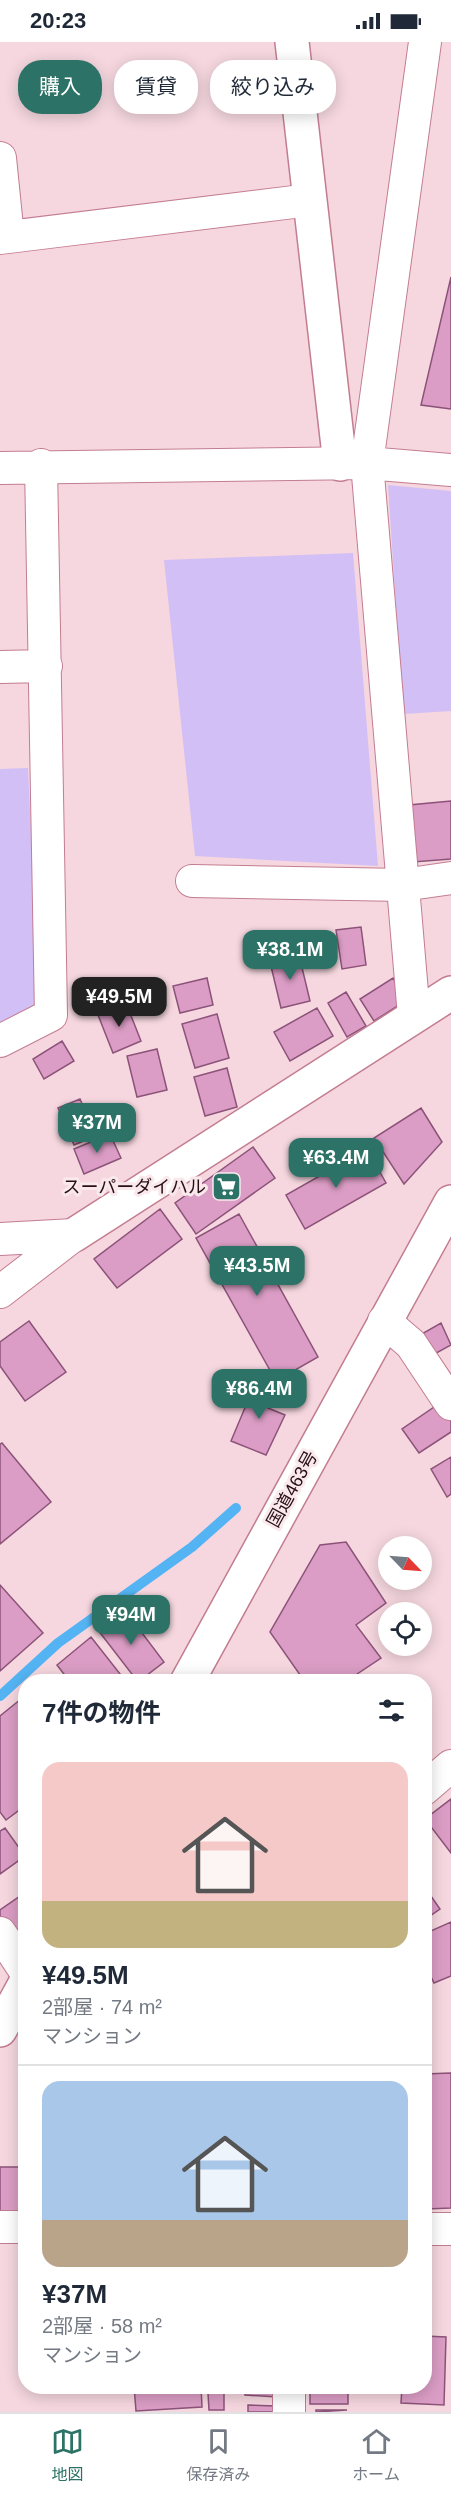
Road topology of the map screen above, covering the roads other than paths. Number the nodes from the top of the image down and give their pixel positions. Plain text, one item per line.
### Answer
1 (292, 42) edge
2 (425, 42) edge
3 (0, 158) edge
4 (310, 200) junction
5 (4, 238) edge
6 (354, 464) junction
7 (41, 465) junction
8 (0, 468) edge
9 (451, 470) edge
10 (46, 666) junction
11 (0, 667) edge
12 (451, 878) edge
13 (192, 881) dead end
14 (403, 885) junction
15 (451, 993) edge
16 (414, 1016) junction
17 (0, 1041) edge
18 (451, 1202) edge
19 (74, 1235) junction
20 (0, 1239) edge
21 (0, 1292) edge
22 (384, 1321) junction
23 (451, 1404) edge
24 (191, 1674) edge
25 (451, 1766) edge
26 (432, 1782) edge
27 (0, 1934) edge
28 (18, 1960) edge
29 (18, 1997) edge
30 (0, 2030) edge
31 (0, 2227) edge
32 (18, 2227) edge
33 (432, 2229) edge
34 (451, 2229) edge
35 (289, 2394) edge
36 (289, 2412) edge

1 - 4 main road
2 - 6 street
3 - 5 street
4 - 5 street
4 - 6 main road
6 - 7 street
6 - 9 street
6 - 14 street
7 - 8 street
7 - 10 street
10 - 11 street
10 - 17 street
12 - 14 street
13 - 14 street
14 - 16 street
15 - 16 main road
16 - 19 main road
18 - 22 main road, 国道463号
19 - 20 street
19 - 21 street
22 - 23 street
22 - 24 main road, 国道463号
25 - 26 street
27 - 28 street
29 - 30 main road
31 - 32 street
33 - 34 street
35 - 36 street

